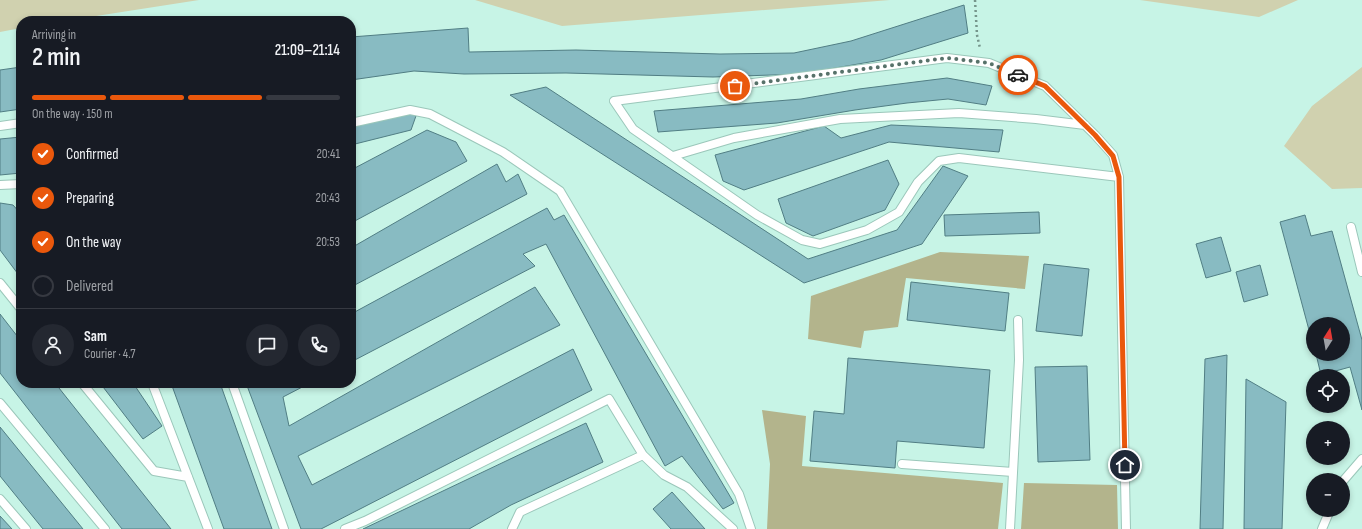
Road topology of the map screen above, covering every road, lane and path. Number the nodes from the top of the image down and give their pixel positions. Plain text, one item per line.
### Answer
1 (975, 0) edge
2 (977, 34) dead end
3 (356, 122) edge
4 (16, 124) edge
5 (1085, 125) junction
6 (0, 126) edge
7 (673, 156) junction
8 (1119, 177) junction
9 (16, 184) edge
10 (0, 185) edge
11 (1351, 228) dead end
12 (1362, 272) edge
13 (0, 283) edge
14 (16, 303) edge
15 (1018, 320) dead end
16 (86, 388) edge
17 (154, 388) edge
18 (234, 388) edge
19 (0, 403) edge
20 (643, 455) junction
21 (1362, 459) edge
22 (902, 464) dead end
23 (1013, 472) junction
24 (1350, 473) edge
25 (188, 477) junction
26 (0, 499) edge
27 (1327, 517) edge
28 (26, 529) edge
29 (105, 529) edge
30 (208, 529) edge
31 (284, 529) edge
32 (345, 529) edge
33 (512, 529) edge
34 (733, 529) edge
35 (751, 529) edge
36 (1010, 529) edge
37 (1126, 529) edge
38 (1322, 529) edge

1 - 2 path
3 - 35 lane
4 - 6 lane
5 - 7 lane
5 - 7 lane
5 - 8 lane
7 - 8 lane
8 - 37 lane
9 - 10 lane
11 - 12 lane
13 - 14 lane
15 - 23 lane
16 - 25 lane
17 - 25 lane
18 - 31 lane
19 - 29 lane
20 - 32 lane
20 - 33 lane
20 - 34 lane
21 - 24 lane
22 - 23 lane
23 - 36 lane
25 - 30 lane
26 - 28 lane
27 - 38 lane

